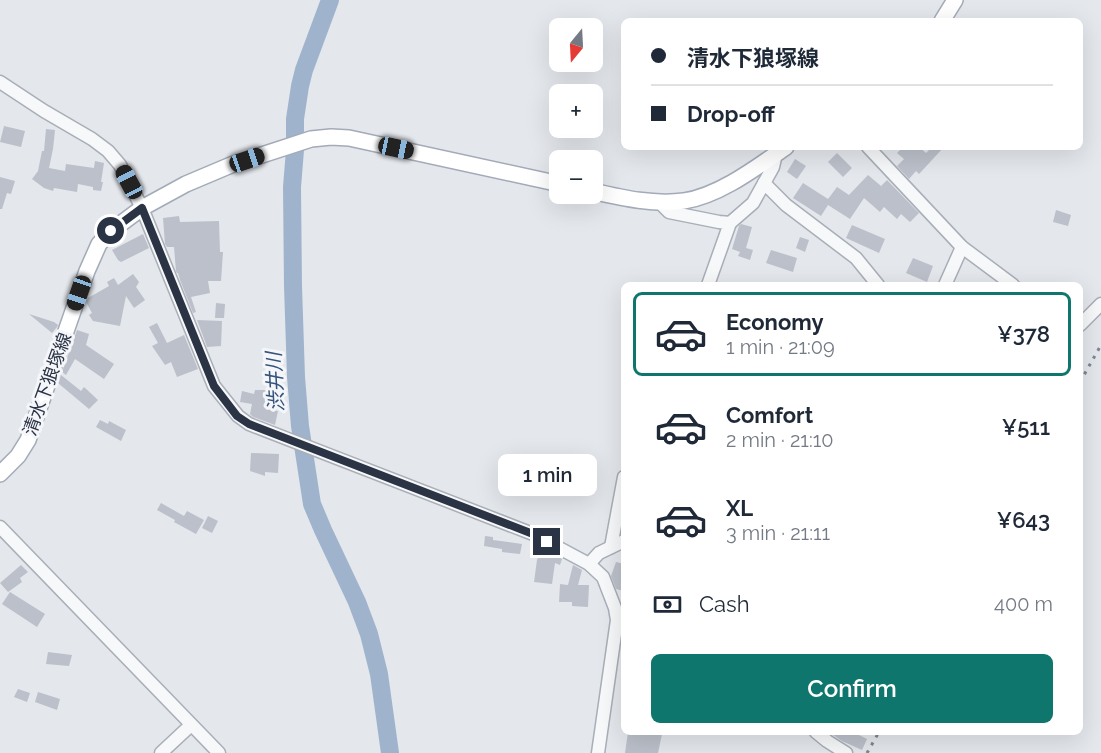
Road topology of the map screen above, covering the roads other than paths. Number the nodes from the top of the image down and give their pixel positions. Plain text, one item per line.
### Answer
1 (955, 0) edge
2 (944, 18) edge
3 (0, 82) edge
4 (781, 150) edge
5 (871, 150) edge
6 (549, 182) edge
7 (764, 183) junction
8 (603, 194) edge
9 (659, 202) junction
10 (142, 208) junction
11 (730, 223) junction
12 (962, 247) junction
13 (709, 282) edge
14 (876, 282) edge
15 (946, 282) edge
16 (1009, 282) edge
17 (1101, 304) edge
18 (1083, 322) edge
19 (0, 474) edge
20 (621, 493) edge
21 (0, 527) edge
22 (621, 542) edge
23 (611, 547) junction
24 (590, 564) junction
25 (621, 622) edge
26 (191, 724) junction
27 (820, 735) edge
28 (161, 753) edge
29 (219, 753) edge
30 (598, 753) edge
31 (846, 753) edge

1 - 2 main road
3 - 10 street
4 - 7 street
4 - 9 main road
5 - 12 street
6 - 10 main road, 清水下狼塚線
7 - 11 street
7 - 14 street
8 - 9 main road
9 - 11 street
10 - 19 main road, 清水下狼塚線
10 - 24 street
11 - 13 street
12 - 15 street
12 - 16 street
17 - 18 street
20 - 23 street
21 - 26 street
22 - 23 street
23 - 24 street
24 - 25 street
25 - 30 street
26 - 28 street
26 - 29 street
27 - 31 street

